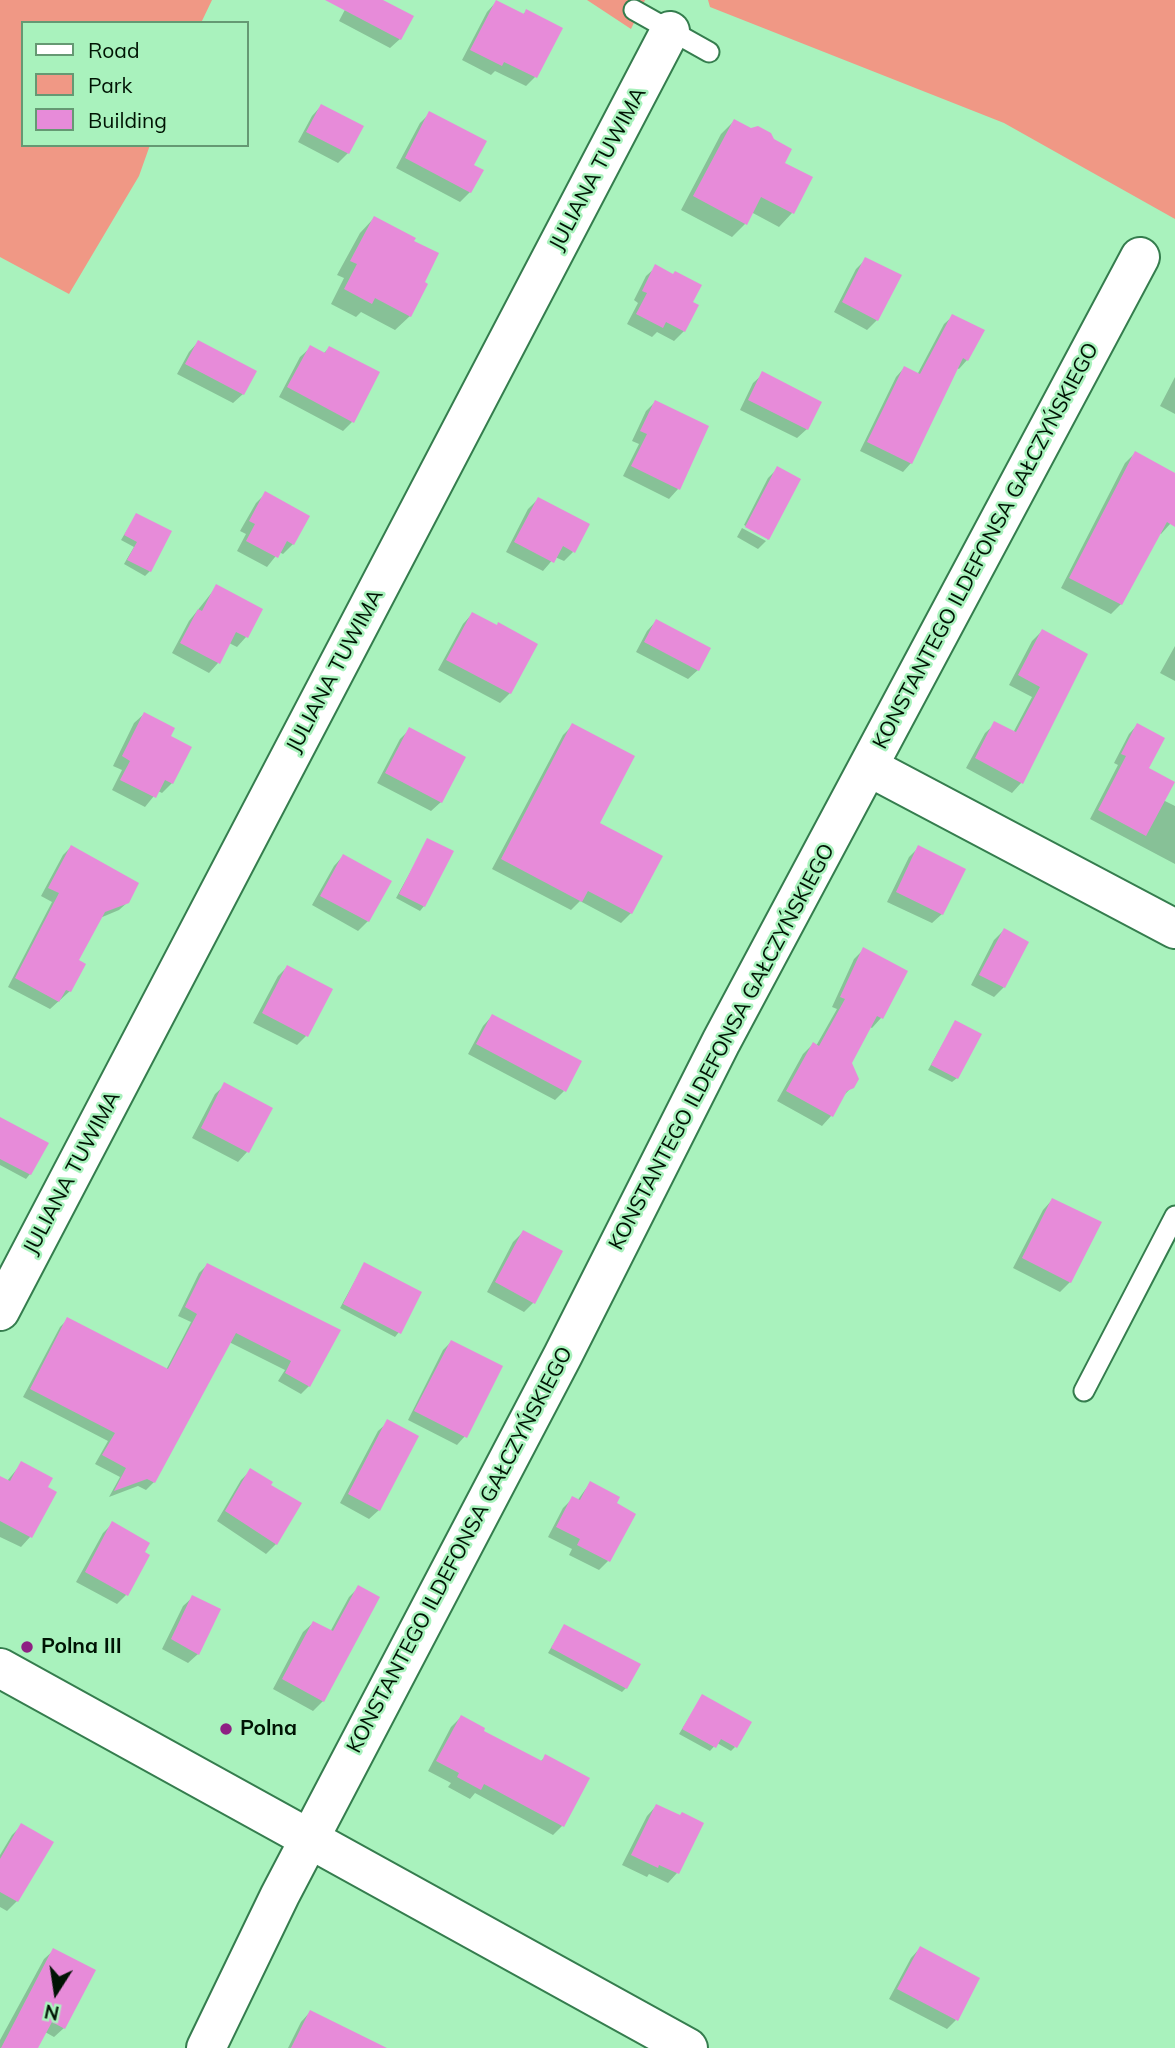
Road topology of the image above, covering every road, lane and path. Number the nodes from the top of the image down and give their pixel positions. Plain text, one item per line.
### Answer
1 (634, 10) dead end
2 (670, 31) junction
3 (709, 52) dead end
4 (1140, 257) dead end
5 (869, 767) junction
6 (1175, 929) edge
7 (1175, 1216) edge
8 (0, 1311) edge
9 (1084, 1391) dead end
10 (0, 1668) edge
11 (309, 1840) junction
12 (206, 2048) edge
13 (688, 2048) edge

1 - 2 lane
2 - 3 lane
2 - 8 street, JULIANA TUWIMA
4 - 5 street, KONSTANTEGO ILDEFONSA GAŁCZYŃSKIEGO
5 - 6 street
5 - 11 street, KONSTANTEGO ILDEFONSA GAŁCZYŃSKIEGO
7 - 9 lane
10 - 11 street
11 - 12 street, KONSTANTEGO ILDEFONSA GAŁCZYŃSKIEGO
11 - 13 street

